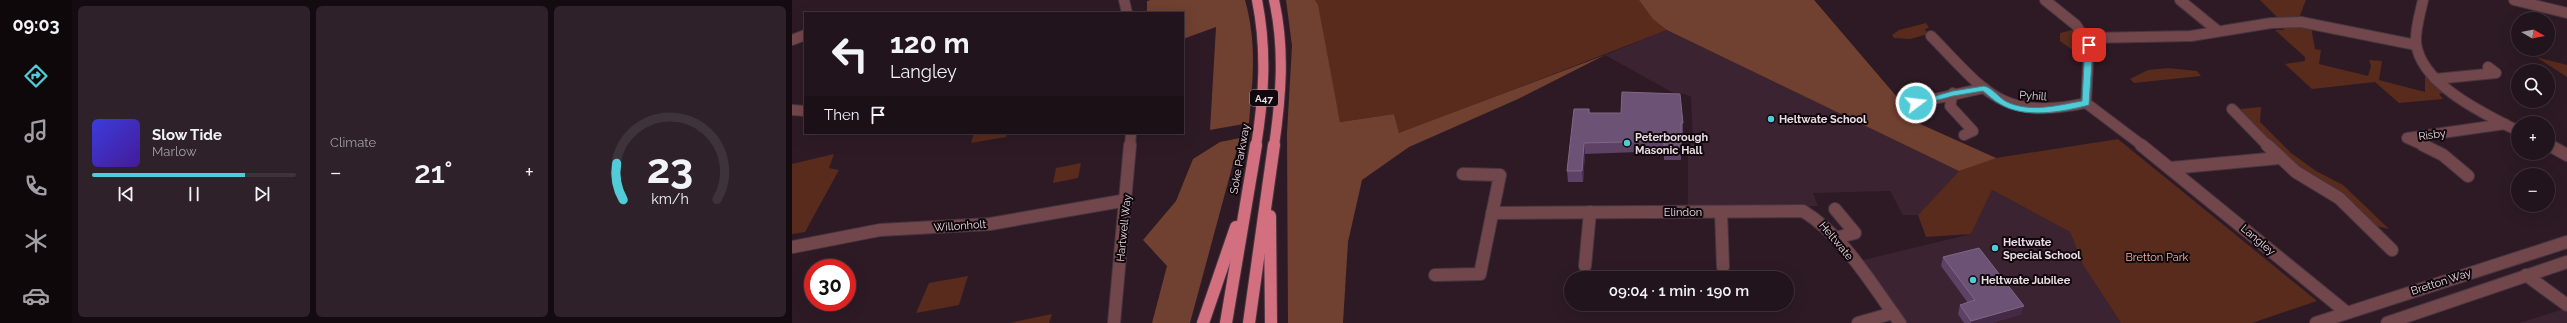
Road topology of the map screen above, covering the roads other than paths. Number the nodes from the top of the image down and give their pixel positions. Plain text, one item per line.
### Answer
1 (1124, 0) edge
2 (1257, 0) edge
3 (1274, 0) edge
4 (2045, 0) edge
5 (2180, 0) edge
6 (2423, 0) edge
7 (2514, 0) edge
8 (1127, 12) edge
9 (2567, 13) edge
10 (2218, 31) junction
11 (804, 35) edge
12 (1931, 36) dead end
13 (2087, 38) junction
14 (792, 40) edge
15 (2416, 45) junction
16 (2488, 67) dead end
17 (2435, 79) junction
18 (1984, 88) junction
19 (1953, 93) junction
20 (1916, 103) dead end
21 (2086, 103) junction
22 (2232, 109) dead end
23 (792, 110) edge
24 (804, 111) edge
25 (2505, 124) junction
26 (2511, 127) edge
27 (1131, 134) edge
28 (1964, 135) dead end
29 (2555, 149) edge
30 (2567, 155) edge
31 (2279, 158) junction
32 (2171, 168) junction
33 (1463, 174) dead end
34 (2468, 176) dead end
35 (1269, 179) junction
36 (1247, 196) junction
37 (1127, 200) junction
38 (1835, 209) dead end
39 (1590, 212) junction
40 (1721, 212) junction
41 (1492, 213) junction
42 (1835, 238) junction
43 (2567, 242) edge
44 (794, 246) edge
45 (2392, 250) dead end
46 (2567, 262) edge
47 (1585, 266) dead end
48 (1723, 266) dead end
49 (1435, 275) dead end
50 (2526, 275) junction
51 (2567, 305) edge
52 (2346, 312) junction
53 (1896, 318) edge
54 (1114, 323) edge
55 (1203, 323) edge
56 (1226, 323) edge
57 (1249, 323) edge
58 (1272, 323) edge
59 (1858, 323) edge
60 (2316, 323) edge
61 (2387, 323) edge

1 - 8 street
2 - 36 highway, Soke Parkway / A47
3 - 35 highway, A47
4 - 13 street
5 - 10 street
6 - 15 street
7 - 9 street
10 - 13 street
10 - 15 street
11 - 14 street
12 - 18 street, Pyhill
13 - 21 street
15 - 17 street
16 - 17 street
17 - 25 street
18 - 19 street
18 - 21 street, Pyhill
19 - 20 street
19 - 28 street
21 - 32 street, Langley
22 - 31 street
23 - 24 street
25 - 26 street
25 - 34 street, Risby
27 - 37 street, Hartwell Way
29 - 30 street
31 - 32 street
31 - 45 street
32 - 52 street, Langley
33 - 41 street
35 - 57 highway, A47
35 - 58 highway, A47
36 - 55 highway, A47
36 - 56 highway, Soke Parkway / A47
37 - 44 street, Willonholt
37 - 54 street, Hartwell Way
38 - 42 street
39 - 40 street, Elindon
39 - 41 street, Elindon
39 - 47 street
40 - 42 street, Heltwate
40 - 48 street
41 - 49 street
42 - 53 street, Heltwate
43 - 52 street, Bretton Way
46 - 50 street, Bretton Way
50 - 51 street
50 - 61 street, Bretton Way
52 - 60 street, Bretton Way
53 - 59 street

